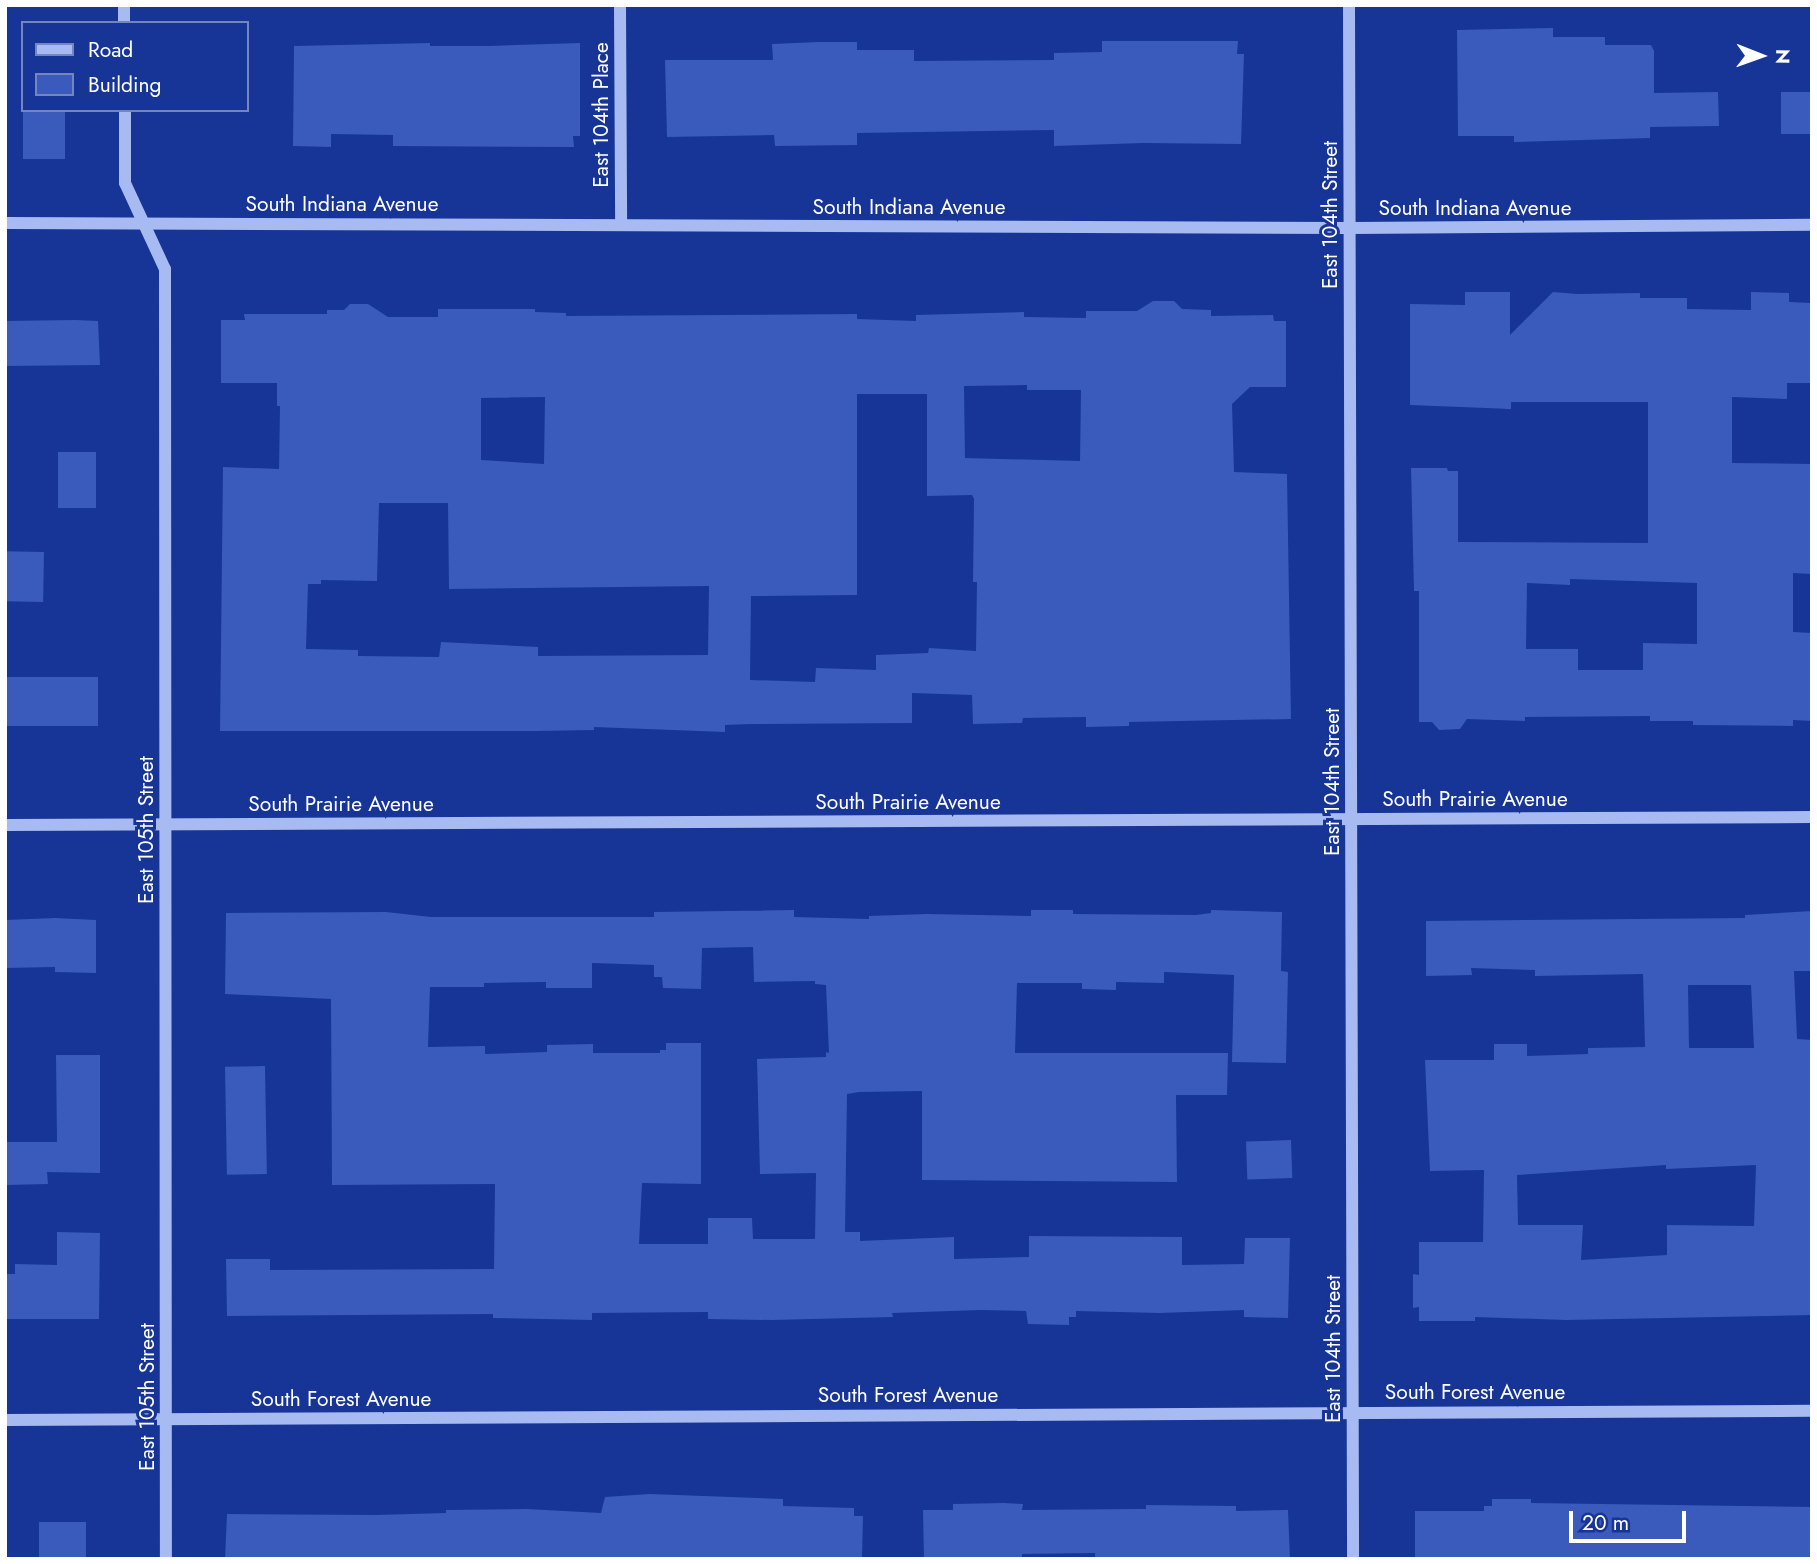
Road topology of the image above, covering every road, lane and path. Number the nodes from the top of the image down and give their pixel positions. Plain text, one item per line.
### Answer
1 (621, 5) edge
2 (1349, 5) edge
3 (125, 112) edge
4 (143, 222) junction
5 (5, 223) edge
6 (621, 225) junction
7 (1812, 225) edge
8 (1350, 228) junction
9 (1812, 817) edge
10 (1351, 819) junction
11 (5, 825) edge
12 (165, 825) junction
13 (1812, 1411) edge
14 (1353, 1412) junction
15 (166, 1419) junction
16 (5, 1420) edge
17 (166, 1559) edge
18 (1353, 1559) edge

1 - 6 street, East 104th Place
2 - 8 street, East 104th Street
3 - 4 street, East 105th Street
4 - 5 street, South Indiana Avenue
4 - 6 street, South Indiana Avenue
4 - 12 street, East 105th Street
6 - 8 street, South Indiana Avenue
7 - 8 street, South Indiana Avenue
8 - 10 street, East 104th Street
9 - 10 street, South Prairie Avenue
10 - 12 street, South Prairie Avenue
10 - 14 street, East 104th Street
11 - 12 street, South Prairie Avenue
12 - 15 street, East 105th Street
13 - 14 street, South Forest Avenue
14 - 15 street, South Forest Avenue
14 - 18 street, East 104th Street
15 - 16 street, South Forest Avenue
15 - 17 street, East 105th Street

